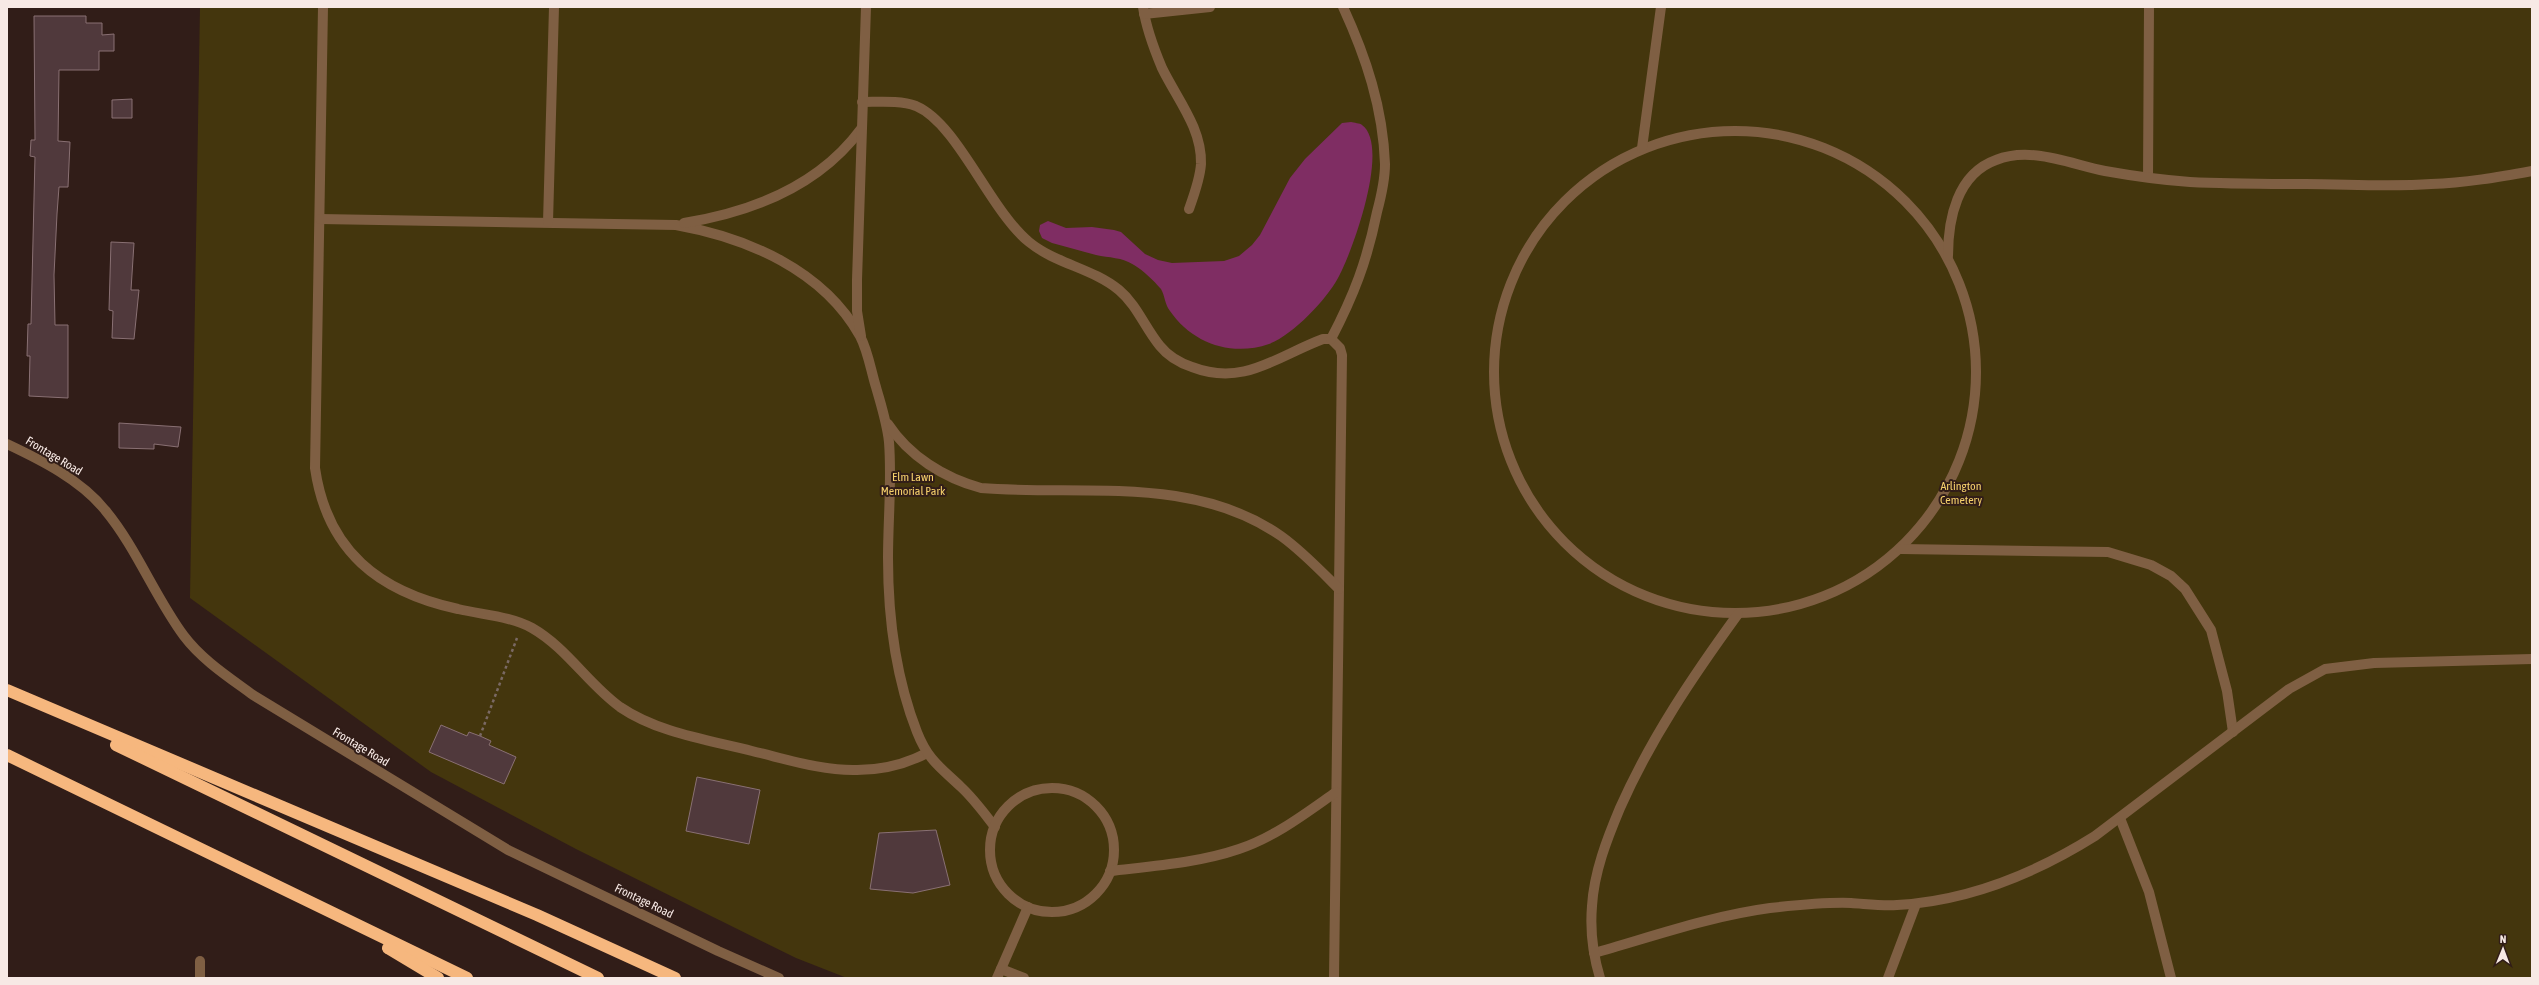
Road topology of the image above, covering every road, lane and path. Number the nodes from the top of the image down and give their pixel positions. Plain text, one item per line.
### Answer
1 (323, 7) edge
2 (554, 7) edge
3 (866, 7) edge
4 (1210, 7) edge
5 (1343, 7) edge
6 (1661, 7) edge
7 (2148, 7) edge
8 (1143, 10) edge
9 (862, 102) junction
10 (861, 130) junction
11 (1642, 148) junction
12 (2532, 171) edge
13 (2148, 177) junction
14 (1189, 208) dead end
15 (320, 218) junction
16 (548, 222) junction
17 (676, 225) junction
18 (1948, 256) junction
19 (861, 338) junction
20 (1331, 339) junction
21 (886, 420) junction
22 (7, 444) edge
23 (1901, 548) junction
24 (1339, 589) junction
25 (1738, 614) junction
26 (523, 623) junction
27 (2532, 659) edge
28 (7, 691) edge
29 (2233, 732) junction
30 (480, 736) dead end
31 (928, 753) junction
32 (7, 755) edge
33 (1336, 792) junction
34 (2120, 818) junction
35 (994, 827) junction
36 (1110, 871) junction
37 (1916, 904) junction
38 (1028, 907) junction
39 (327, 911) junction
40 (1594, 953) junction
41 (200, 961) dead end
42 (999, 974) edge
43 (200, 978) edge
44 (438, 978) edge
45 (467, 978) edge
46 (598, 978) edge
47 (675, 978) edge
48 (779, 978) edge
49 (1024, 978) edge
50 (1334, 978) edge
51 (1600, 978) edge
52 (1888, 978) edge
53 (2171, 978) edge

1 - 15 street
2 - 16 street
3 - 9 street
4 - 8 street
5 - 20 street
6 - 11 street
7 - 13 street
8 - 14 street
9 - 10 street
9 - 20 street
10 - 17 street
10 - 19 street
11 - 18 street
11 - 25 street
12 - 13 street
13 - 18 street
15 - 16 street
15 - 26 street
16 - 17 street
17 - 19 street
18 - 23 street
19 - 21 street
20 - 24 street
21 - 24 street
21 - 31 street
22 - 48 street, Frontage Road
23 - 25 street
23 - 29 street
24 - 33 street
25 - 40 street
26 - 30 path
26 - 31 street
27 - 29 street
28 - 46 highway
28 - 47 highway
29 - 34 street
31 - 35 street
32 - 39 highway
33 - 36 street
33 - 50 street
34 - 37 street
34 - 53 street
35 - 36 street
35 - 38 street
36 - 38 street
37 - 40 street
37 - 52 street
38 - 42 street
39 - 44 highway
39 - 45 highway
40 - 51 street
41 - 43 street
42 - 49 street

